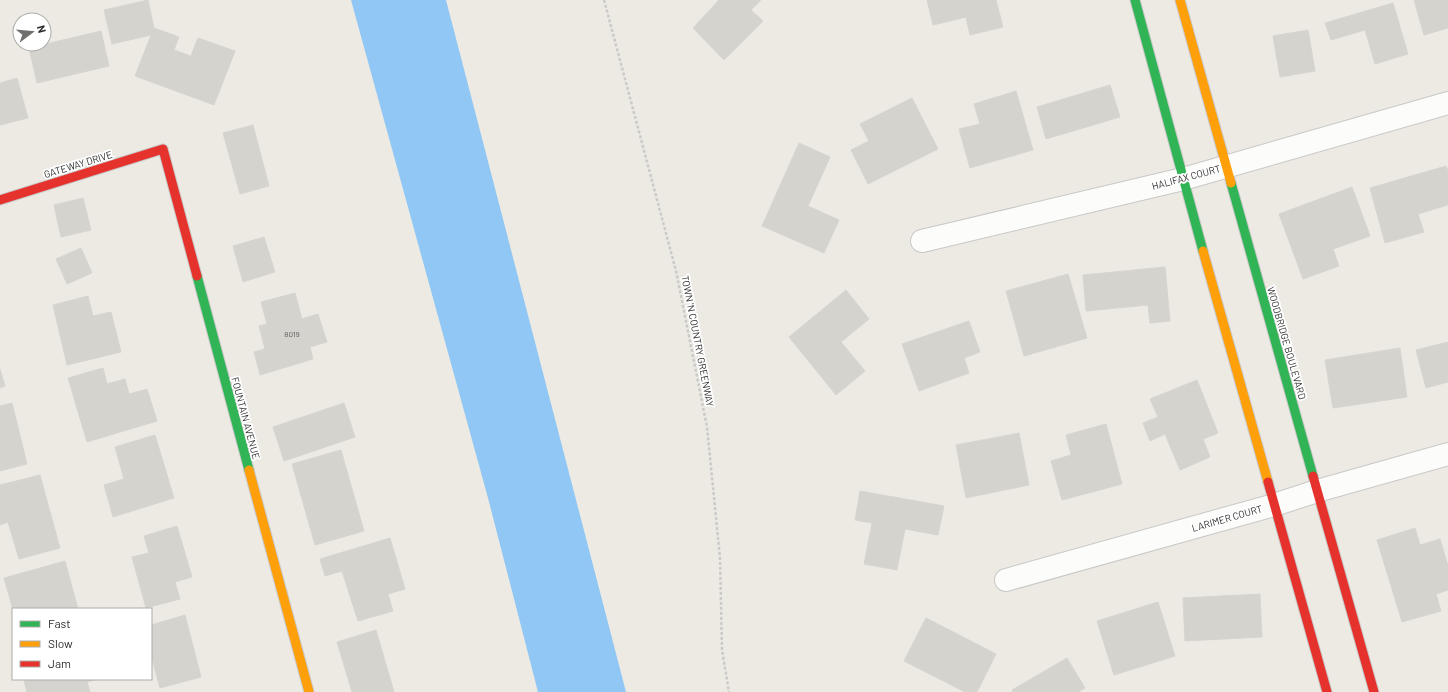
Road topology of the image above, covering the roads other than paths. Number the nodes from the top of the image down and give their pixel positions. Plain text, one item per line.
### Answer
1 (1135, 0) edge
2 (1180, 0) edge
3 (1448, 103) edge
4 (163, 149) joint
5 (1226, 166) junction
6 (1183, 179) junction
7 (0, 200) edge
8 (922, 241) dead end
9 (1448, 454) edge
10 (1317, 491) junction
11 (1274, 505) junction
12 (1006, 580) dead end
13 (309, 692) edge
14 (1327, 692) edge
15 (1374, 692) edge

1 - 6 street
2 - 5 street, WOODBRIDGE BOULEVARD
3 - 5 street, HALIFAX COURT
4 - 7 street, GATEWAY DRIVE
4 - 13 street, FOUNTAIN AVENUE
5 - 6 street, HALIFAX COURT
5 - 10 street, WOODBRIDGE BOULEVARD
6 - 8 street, HALIFAX COURT
6 - 11 street
9 - 10 street, LARIMER COURT
10 - 11 street, LARIMER COURT
10 - 15 street, WOODBRIDGE BOULEVARD
11 - 12 street, LARIMER COURT
11 - 14 street

